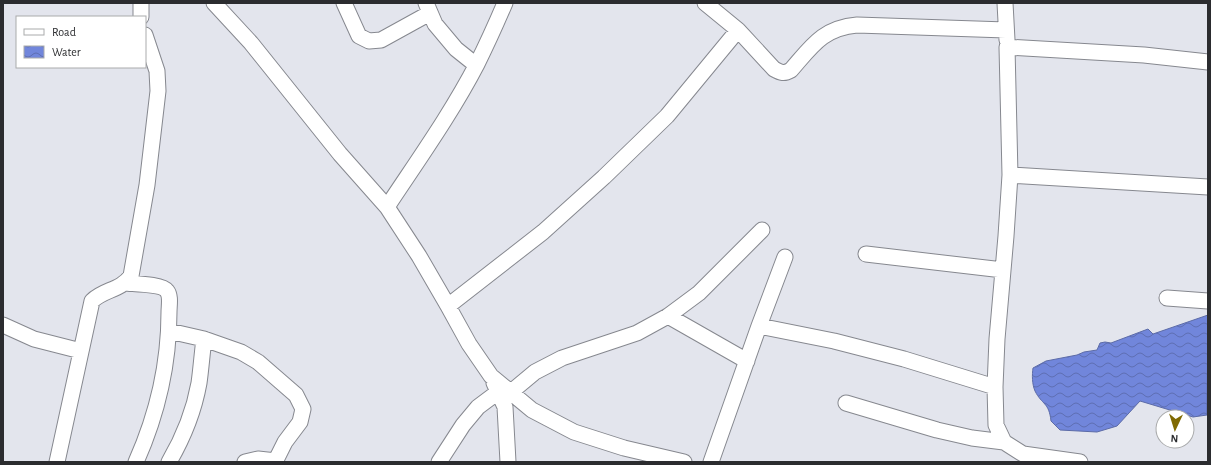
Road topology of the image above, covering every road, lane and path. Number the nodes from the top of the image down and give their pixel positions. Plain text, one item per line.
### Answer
1 (141, 3) edge
2 (214, 3) edge
3 (344, 3) edge
4 (505, 3) edge
5 (705, 3) edge
6 (1005, 3) edge
7 (428, 8) edge
8 (141, 16) edge
9 (738, 30) junction
10 (1006, 30) junction
11 (146, 38) edge
12 (1007, 47) junction
13 (1208, 62) edge
14 (476, 65) junction
15 (1010, 175) junction
16 (1208, 187) edge
17 (387, 207) junction
18 (762, 230) dead end
19 (866, 254) dead end
20 (785, 257) dead end
21 (1003, 270) junction
22 (125, 283) junction
23 (1168, 298) dead end
24 (1208, 301) edge
25 (448, 306) junction
26 (668, 316) junction
27 (3, 325) edge
28 (759, 326) junction
29 (169, 331) junction
30 (204, 339) junction
31 (81, 351) junction
32 (747, 361) junction
33 (995, 387) junction
34 (504, 392) junction
35 (846, 403) dead end
36 (1004, 442) junction
37 (275, 461) edge
38 (57, 462) edge
39 (136, 462) edge
40 (169, 462) edge
41 (245, 462) edge
42 (439, 462) edge
43 (508, 462) edge
44 (684, 462) edge
45 (711, 462) edge
46 (1080, 462) edge

1 - 8 street
2 - 17 street
3 - 7 street
4 - 14 street
5 - 9 street
6 - 10 street
7 - 14 street
9 - 10 street
9 - 25 street
10 - 12 street
11 - 22 street
12 - 13 street
12 - 15 street
14 - 17 street
15 - 16 street
15 - 21 street
17 - 25 street
18 - 26 street
19 - 21 street
20 - 28 street
21 - 33 street
22 - 29 street
22 - 31 street
23 - 24 street
25 - 34 street
26 - 32 street
26 - 34 street
27 - 31 street
28 - 32 street
28 - 33 street
29 - 30 street
29 - 39 street
30 - 37 street
30 - 40 street
31 - 38 street
32 - 45 street
33 - 36 street
34 - 42 street
34 - 43 street
34 - 44 street
35 - 36 street
36 - 46 street
37 - 41 street

